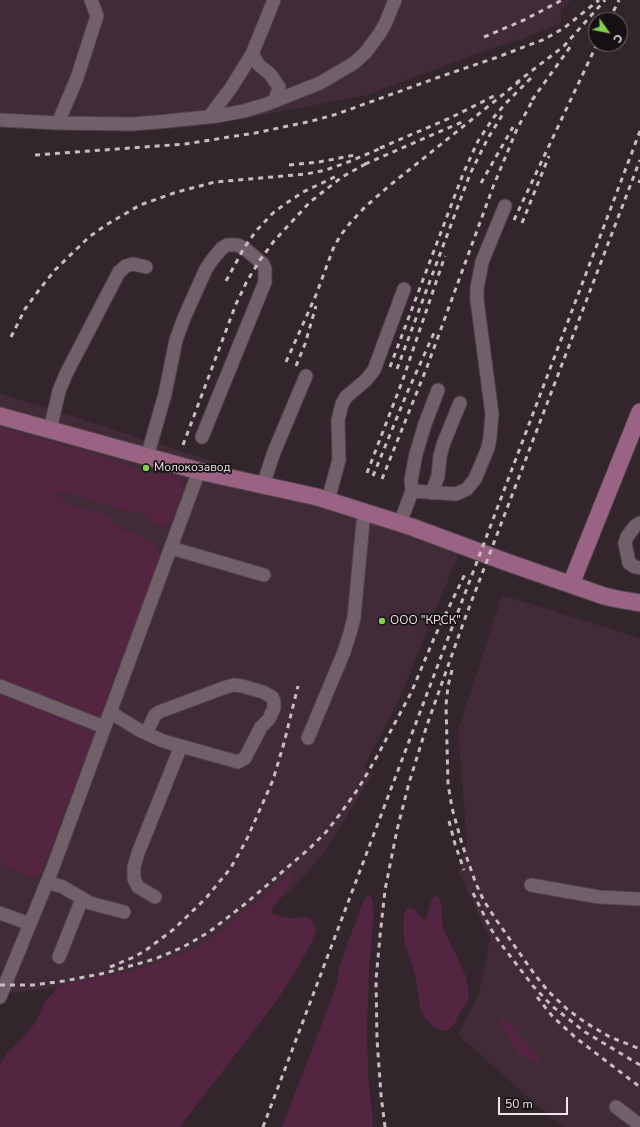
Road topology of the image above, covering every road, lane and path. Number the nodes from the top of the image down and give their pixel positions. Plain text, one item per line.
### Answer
1 (91, 0) edge
2 (102, 0) edge
3 (274, 0) edge
4 (395, 0) edge
5 (97, 16) junction
6 (252, 54) junction
7 (275, 101) junction
8 (209, 117) junction
9 (0, 120) edge
10 (58, 123) junction
11 (505, 206) dead end
12 (146, 267) dead end
13 (404, 289) dead end
14 (306, 376) dead end
15 (438, 390) dead end
16 (460, 403) dead end
17 (640, 412) edge
18 (0, 416) edge
19 (50, 430) junction
20 (202, 437) dead end
21 (147, 457) junction
22 (199, 471) junction
23 (263, 485) junction
24 (412, 491) junction
25 (432, 493) junction
26 (328, 500) junction
27 (364, 511) junction
28 (400, 523) junction
29 (640, 523) edge
30 (171, 548) junction
31 (640, 568) edge
32 (264, 575) dead end
33 (571, 584) junction
34 (640, 603) edge
35 (0, 686) edge
36 (110, 712) junction
37 (104, 727) junction
38 (146, 733) junction
39 (308, 738) dead end
40 (163, 741) junction
41 (180, 746) junction
42 (175, 760) junction
43 (47, 882) junction
44 (531, 885) dead end
45 (155, 897) dead end
46 (82, 899) junction
47 (640, 899) edge
48 (124, 912) dead end
49 (0, 913) edge
50 (30, 924) junction
51 (59, 957) dead end
52 (0, 997) edge
53 (616, 1107) dead end
54 (640, 1125) edge

1 - 5 street
2 - 5 street
3 - 6 street
4 - 7 street
5 - 10 street
6 - 7 street
6 - 8 street
7 - 8 street
8 - 10 street
9 - 10 street
11 - 25 street
12 - 19 street
13 - 26 street
14 - 23 street
15 - 24 street
16 - 25 street
17 - 33 main road
18 - 19 main road
19 - 21 main road
20 - 21 street
21 - 22 main road
22 - 23 main road
22 - 30 street
23 - 26 main road
24 - 25 street
24 - 28 street
26 - 27 main road
27 - 28 main road
27 - 39 street
28 - 33 main road
29 - 31 street
30 - 32 street
30 - 36 street
33 - 34 main road
35 - 37 street
36 - 37 street
36 - 38 street
37 - 43 street
38 - 40 street
38 - 41 street
40 - 41 street
40 - 42 street
41 - 42 street
42 - 45 street
43 - 46 street
43 - 50 street
44 - 47 street
46 - 48 street
46 - 51 street
49 - 50 street
50 - 52 street
53 - 54 street

